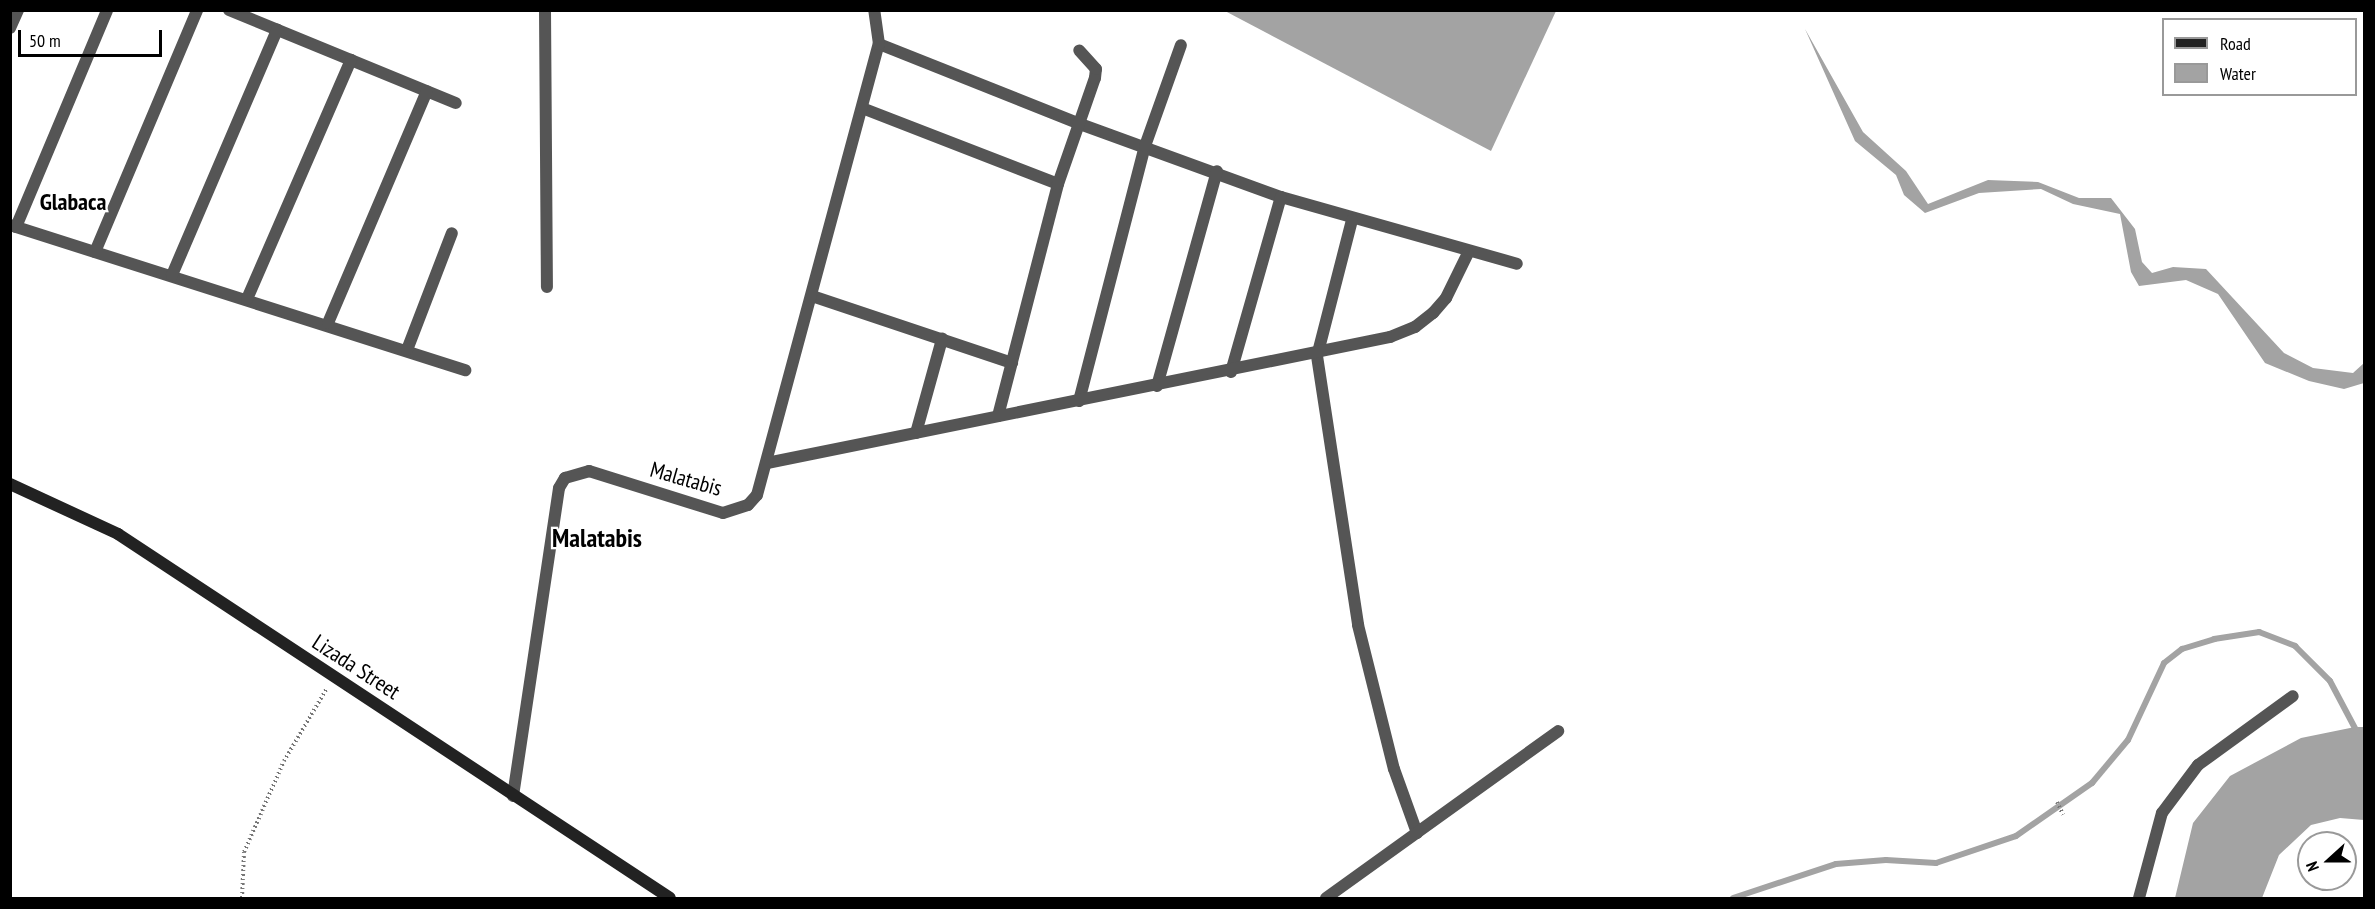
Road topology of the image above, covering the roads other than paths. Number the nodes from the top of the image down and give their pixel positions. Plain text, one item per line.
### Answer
1 (18, 10) edge
2 (107, 10) edge
3 (196, 10) edge
4 (229, 10) edge
5 (545, 10) edge
6 (874, 10) edge
7 (10, 28) edge
8 (276, 30) junction
9 (879, 44) junction
10 (1181, 45) dead end
11 (1079, 50) dead end
12 (351, 60) junction
13 (427, 91) junction
14 (456, 103) dead end
15 (862, 108) junction
16 (1080, 124) junction
17 (1145, 146) junction
18 (1217, 171) junction
19 (1058, 184) junction
20 (1281, 197) junction
21 (1352, 220) junction
22 (13, 226) edge
23 (452, 233) dead end
24 (95, 252) junction
25 (1468, 254) junction
26 (1517, 264) dead end
27 (172, 275) junction
28 (546, 287) dead end
29 (812, 296) junction
30 (247, 299) junction
31 (328, 323) junction
32 (942, 339) junction
33 (407, 350) junction
34 (1317, 356) junction
35 (1012, 363) junction
36 (465, 370) dead end
37 (1231, 372) junction
38 (1157, 386) junction
39 (1079, 401) junction
40 (998, 416) junction
41 (916, 433) junction
42 (767, 463) junction
43 (10, 484) edge
44 (2293, 696) dead end
45 (1558, 731) dead end
46 (513, 796) junction
47 (1417, 833) junction
48 (670, 898) edge
49 (1326, 898) edge
50 (2139, 898) edge

1 - 7 street
2 - 22 street
3 - 24 street
4 - 8 street
5 - 28 street
6 - 9 street
8 - 12 street
8 - 27 street
9 - 15 street, Malatabis
9 - 16 street
10 - 17 street
11 - 16 street
12 - 13 street
12 - 30 street
13 - 14 street
13 - 31 street
15 - 19 street
15 - 29 street, Malatabis
16 - 17 street
16 - 19 street
17 - 18 street
17 - 39 street
18 - 20 street
18 - 38 street
19 - 35 street
20 - 21 street
20 - 37 street
21 - 25 street
21 - 34 street
22 - 24 street
23 - 33 street
24 - 27 street
25 - 26 street
25 - 34 street
27 - 30 street
29 - 32 street
29 - 42 street, Malatabis
30 - 31 street
31 - 33 street
32 - 35 street
32 - 41 street
33 - 36 street
34 - 37 street
34 - 47 street
35 - 40 street
37 - 38 street
38 - 39 street
39 - 40 street
40 - 41 street
41 - 42 street
42 - 46 street, Malatabis
43 - 46 street, Lizada Street
44 - 50 street
45 - 47 street
46 - 48 street, Lizada Street
47 - 49 street

